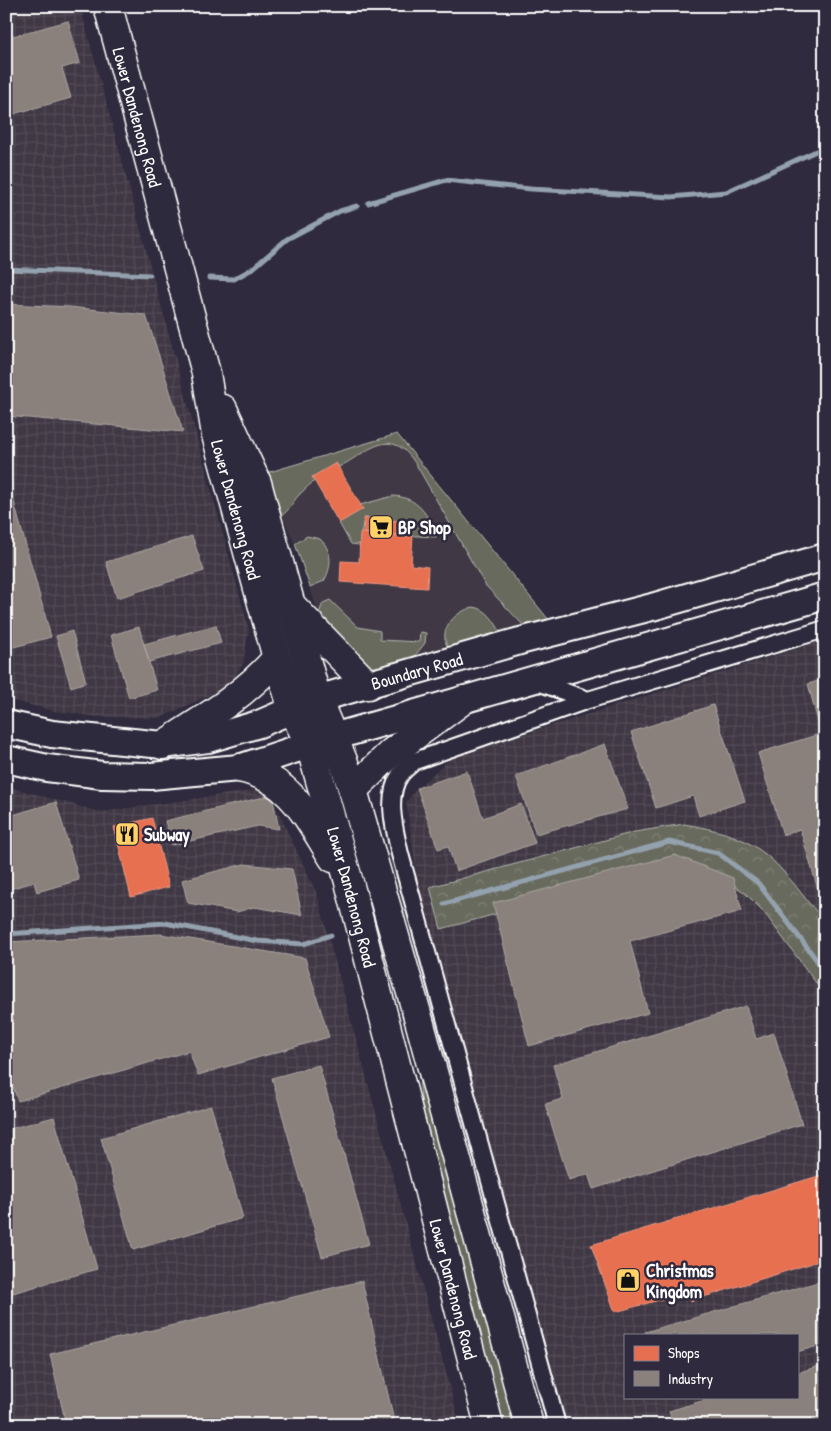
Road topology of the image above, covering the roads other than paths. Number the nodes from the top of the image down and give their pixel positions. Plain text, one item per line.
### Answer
1 (108, 6) edge
2 (206, 373) junction
3 (825, 557) edge
4 (825, 596) edge
5 (291, 604) junction
6 (825, 629) edge
7 (276, 658) junction
8 (535, 680) junction
9 (368, 685) junction
10 (463, 700) junction
11 (588, 700) junction
12 (305, 704) junction
13 (6, 724) edge
14 (321, 741) junction
15 (163, 744) junction
16 (6, 759) edge
17 (239, 768) junction
18 (353, 790) junction
19 (369, 849) junction
20 (407, 878) junction
21 (349, 882) junction
22 (489, 1425) edge
23 (529, 1425) edge
24 (557, 1425) edge

1 - 2 highway, Lower Dandenong Road
2 - 5 highway, Lower Dandenong Road
2 - 7 highway, Lower Dandenong Road
3 - 9 main road, Boundary Road
4 - 8 main road
5 - 9 highway
5 - 12 highway, Lower Dandenong Road
6 - 11 street
7 - 12 highway, Lower Dandenong Road
7 - 15 highway
8 - 10 main road
8 - 11 street
9 - 12 main road, Boundary Road
10 - 14 main road
10 - 18 highway
11 - 20 street
12 - 14 highway, Lower Dandenong Road
12 - 15 main road, Boundary Road
13 - 15 main road, Boundary Road
14 - 17 main road
14 - 18 highway, Lower Dandenong Road
14 - 21 highway, Lower Dandenong Road
16 - 17 main road
17 - 21 highway
18 - 19 highway, Lower Dandenong Road
19 - 20 street, Lower Dandenong Road
19 - 23 highway, Lower Dandenong Road
20 - 24 street
21 - 22 highway, Lower Dandenong Road

